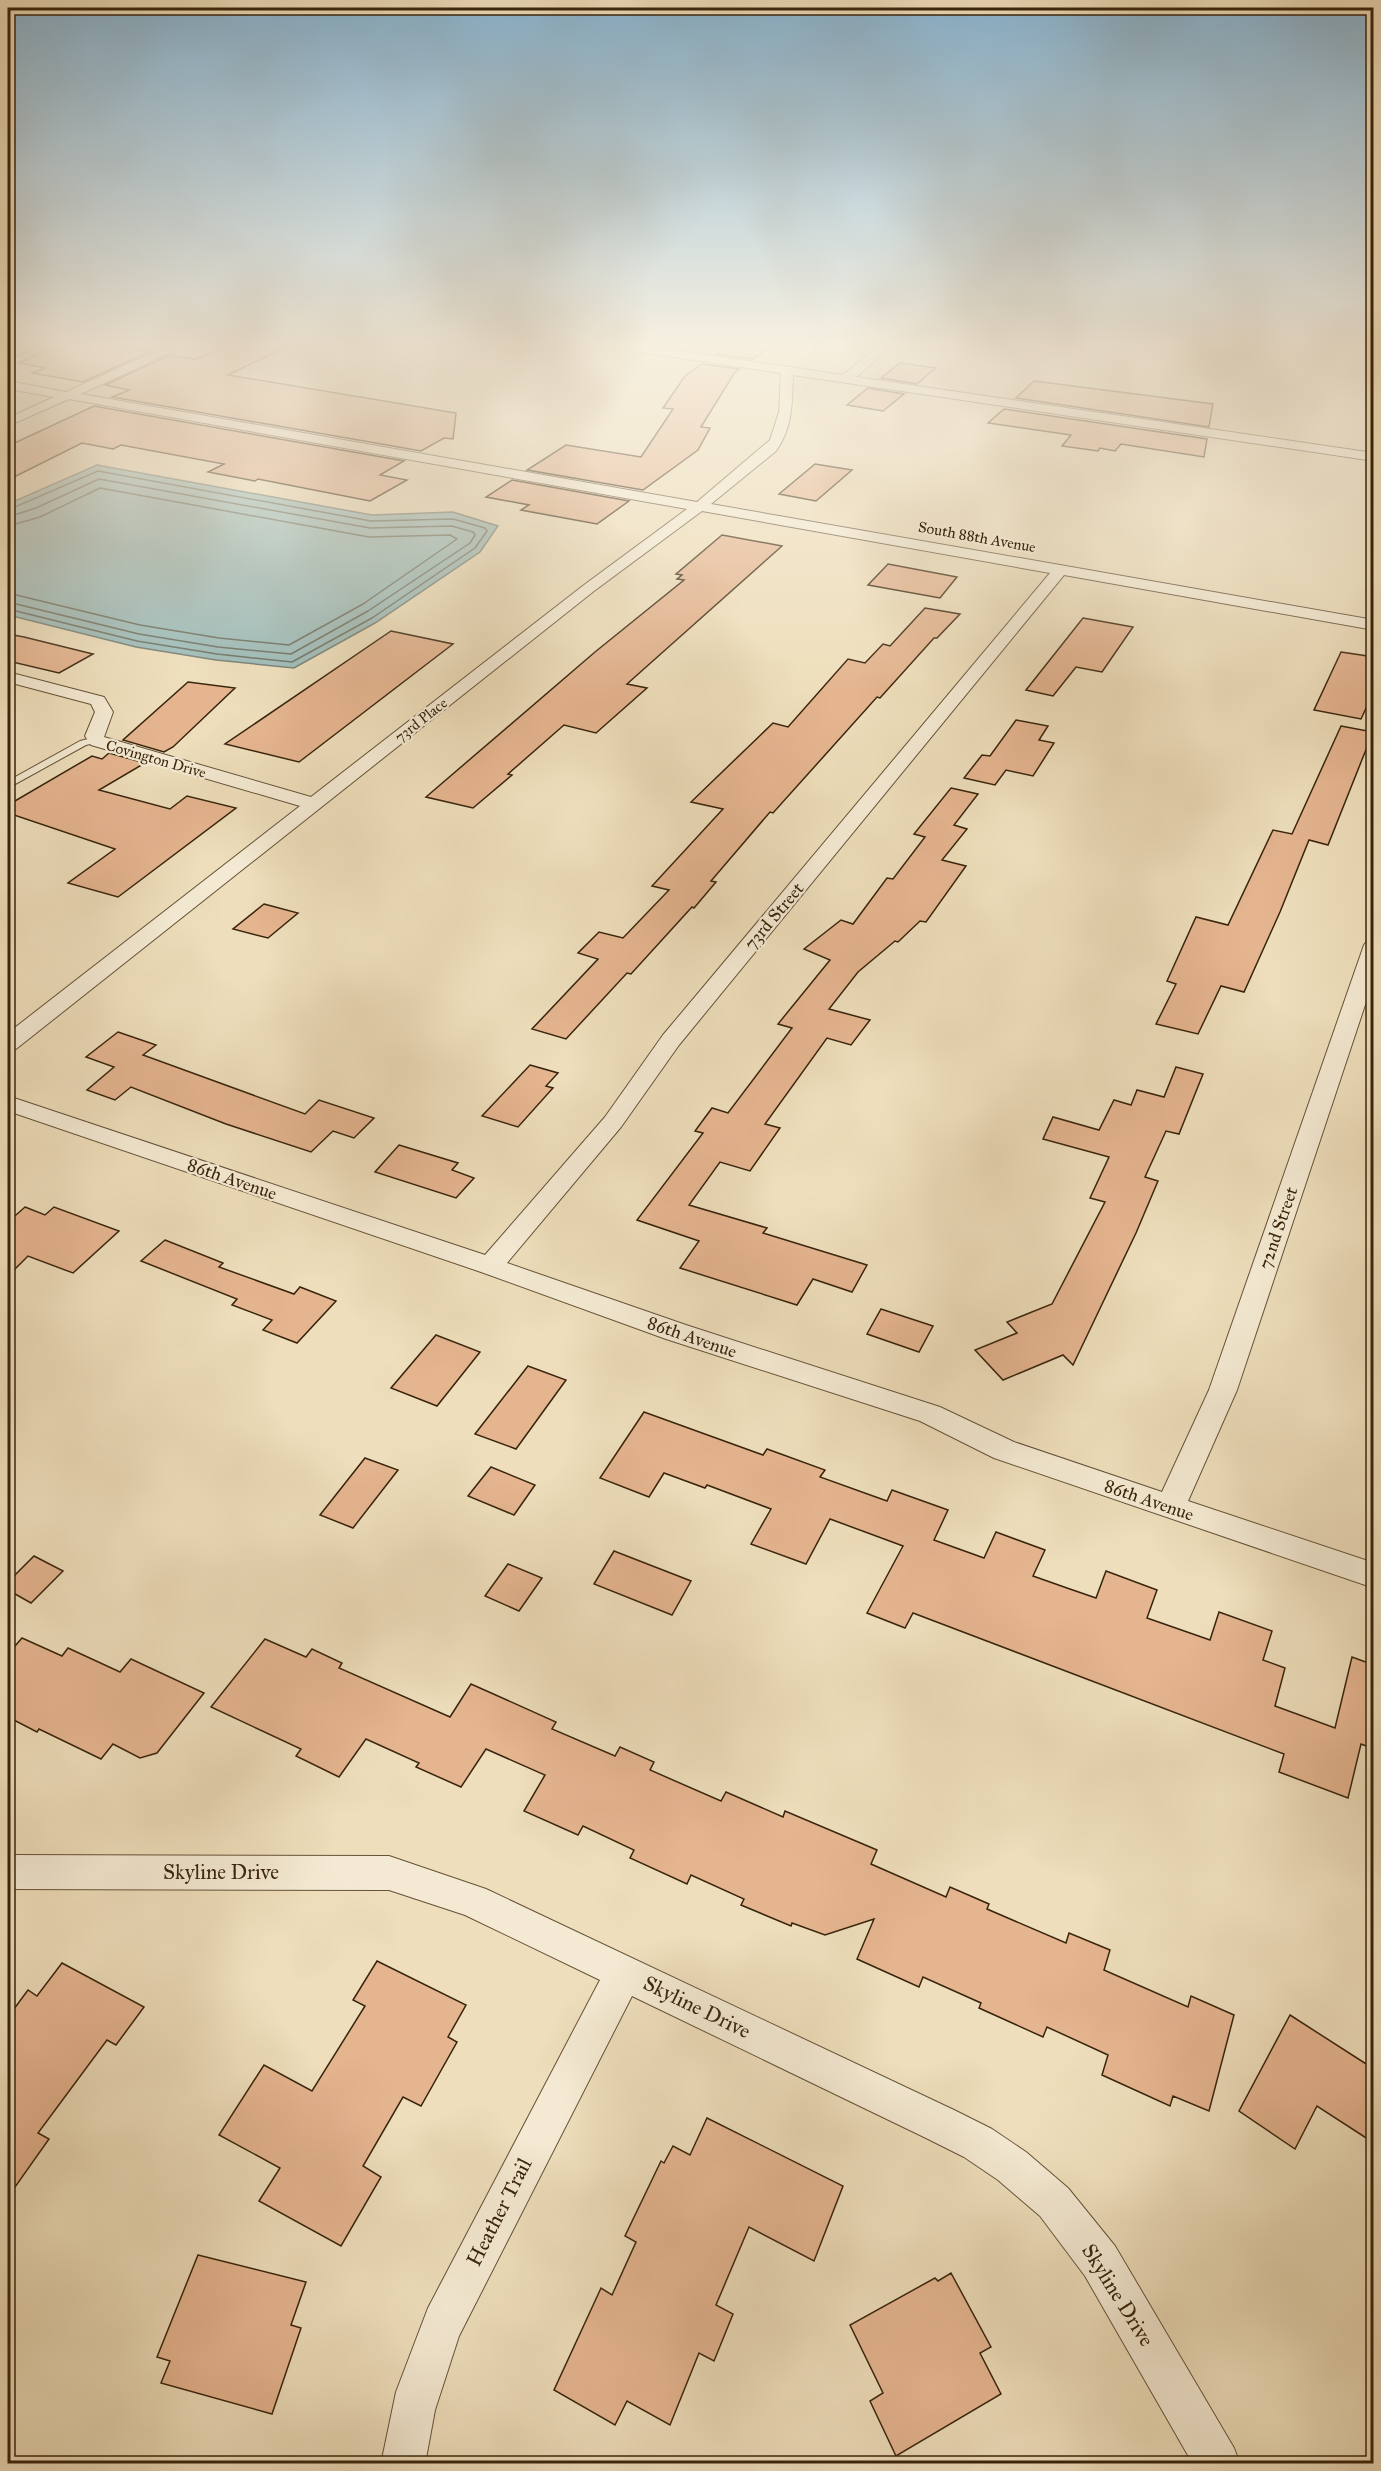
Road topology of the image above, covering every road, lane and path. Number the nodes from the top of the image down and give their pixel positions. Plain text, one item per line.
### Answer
1 (428, 458) edge
2 (756, 458) edge
3 (700, 506) junction
4 (1061, 568) junction
5 (1374, 625) edge
6 (8, 677) edge
7 (96, 740) junction
8 (8, 785) edge
9 (313, 804) junction
10 (1373, 946) edge
11 (8, 1044) edge
12 (8, 1103) edge
13 (490, 1266) junction
14 (1170, 1507) junction
15 (1374, 1576) edge
16 (8, 1872) edge
17 (624, 1972) junction
18 (403, 2463) edge
19 (1218, 2463) edge

1 - 3 street, South 88th Avenue
2 - 3 street, 73rd Place
3 - 4 street, South 88th Avenue
3 - 9 street, 73rd Place
4 - 5 street, South 88th Avenue
4 - 13 street, 73rd Street
6 - 7 street, Covington Drive
7 - 8 lane
7 - 9 street, Covington Drive
9 - 11 street, 73rd Place
10 - 14 street, 72nd Street
12 - 13 street, 86th Avenue
13 - 14 street, 86th Avenue
14 - 15 street, 86th Avenue
16 - 17 street, Skyline Drive
17 - 18 street, Heather Trail
17 - 19 street, Skyline Drive

